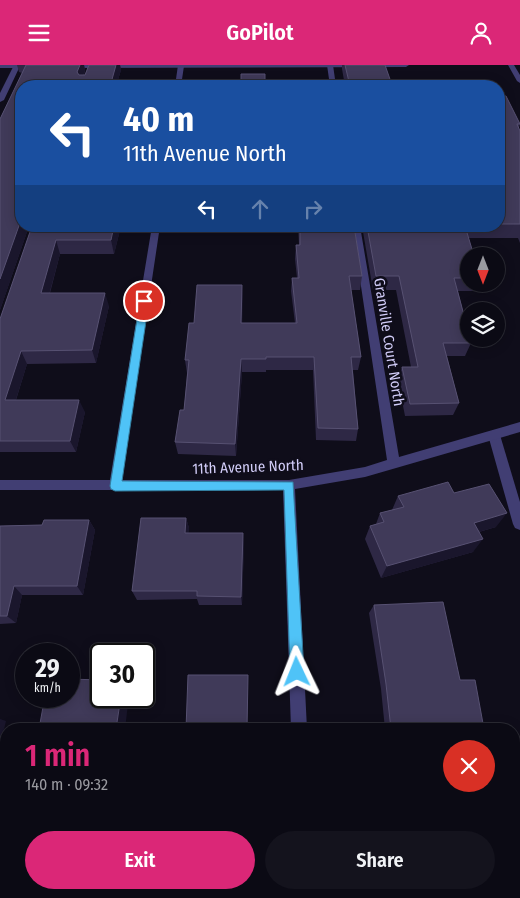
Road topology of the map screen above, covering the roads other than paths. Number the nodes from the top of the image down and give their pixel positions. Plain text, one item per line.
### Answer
1 (155, 65) edge
2 (181, 65) edge
3 (276, 65) edge
4 (330, 65) edge
5 (406, 65) edge
6 (511, 65) edge
7 (0, 66) edge
8 (17, 66) edge
9 (41, 66) edge
10 (58, 66) edge
11 (91, 69) edge
12 (179, 80) edge
13 (332, 80) edge
14 (520, 81) edge
15 (0, 100) edge
16 (155, 232) edge
17 (357, 232) edge
18 (520, 427) edge
19 (494, 435) junction
20 (394, 463) junction
21 (0, 485) edge
22 (289, 485) junction
23 (115, 486) junction
24 (520, 525) edge
25 (299, 723) edge

1 - 2 street
1 - 11 street
2 - 3 street
2 - 12 street
3 - 4 street
4 - 5 street
4 - 13 street
6 - 14 street
7 - 8 street
8 - 9 street
8 - 15 street
10 - 11 street
16 - 23 street
17 - 20 street, Granville Court North
18 - 19 street, 11th Avenue North
19 - 20 street, 11th Avenue North
19 - 24 street
20 - 22 street, 11th Avenue North
21 - 23 street, 11th Avenue North
22 - 23 street, 11th Avenue North
22 - 25 street

